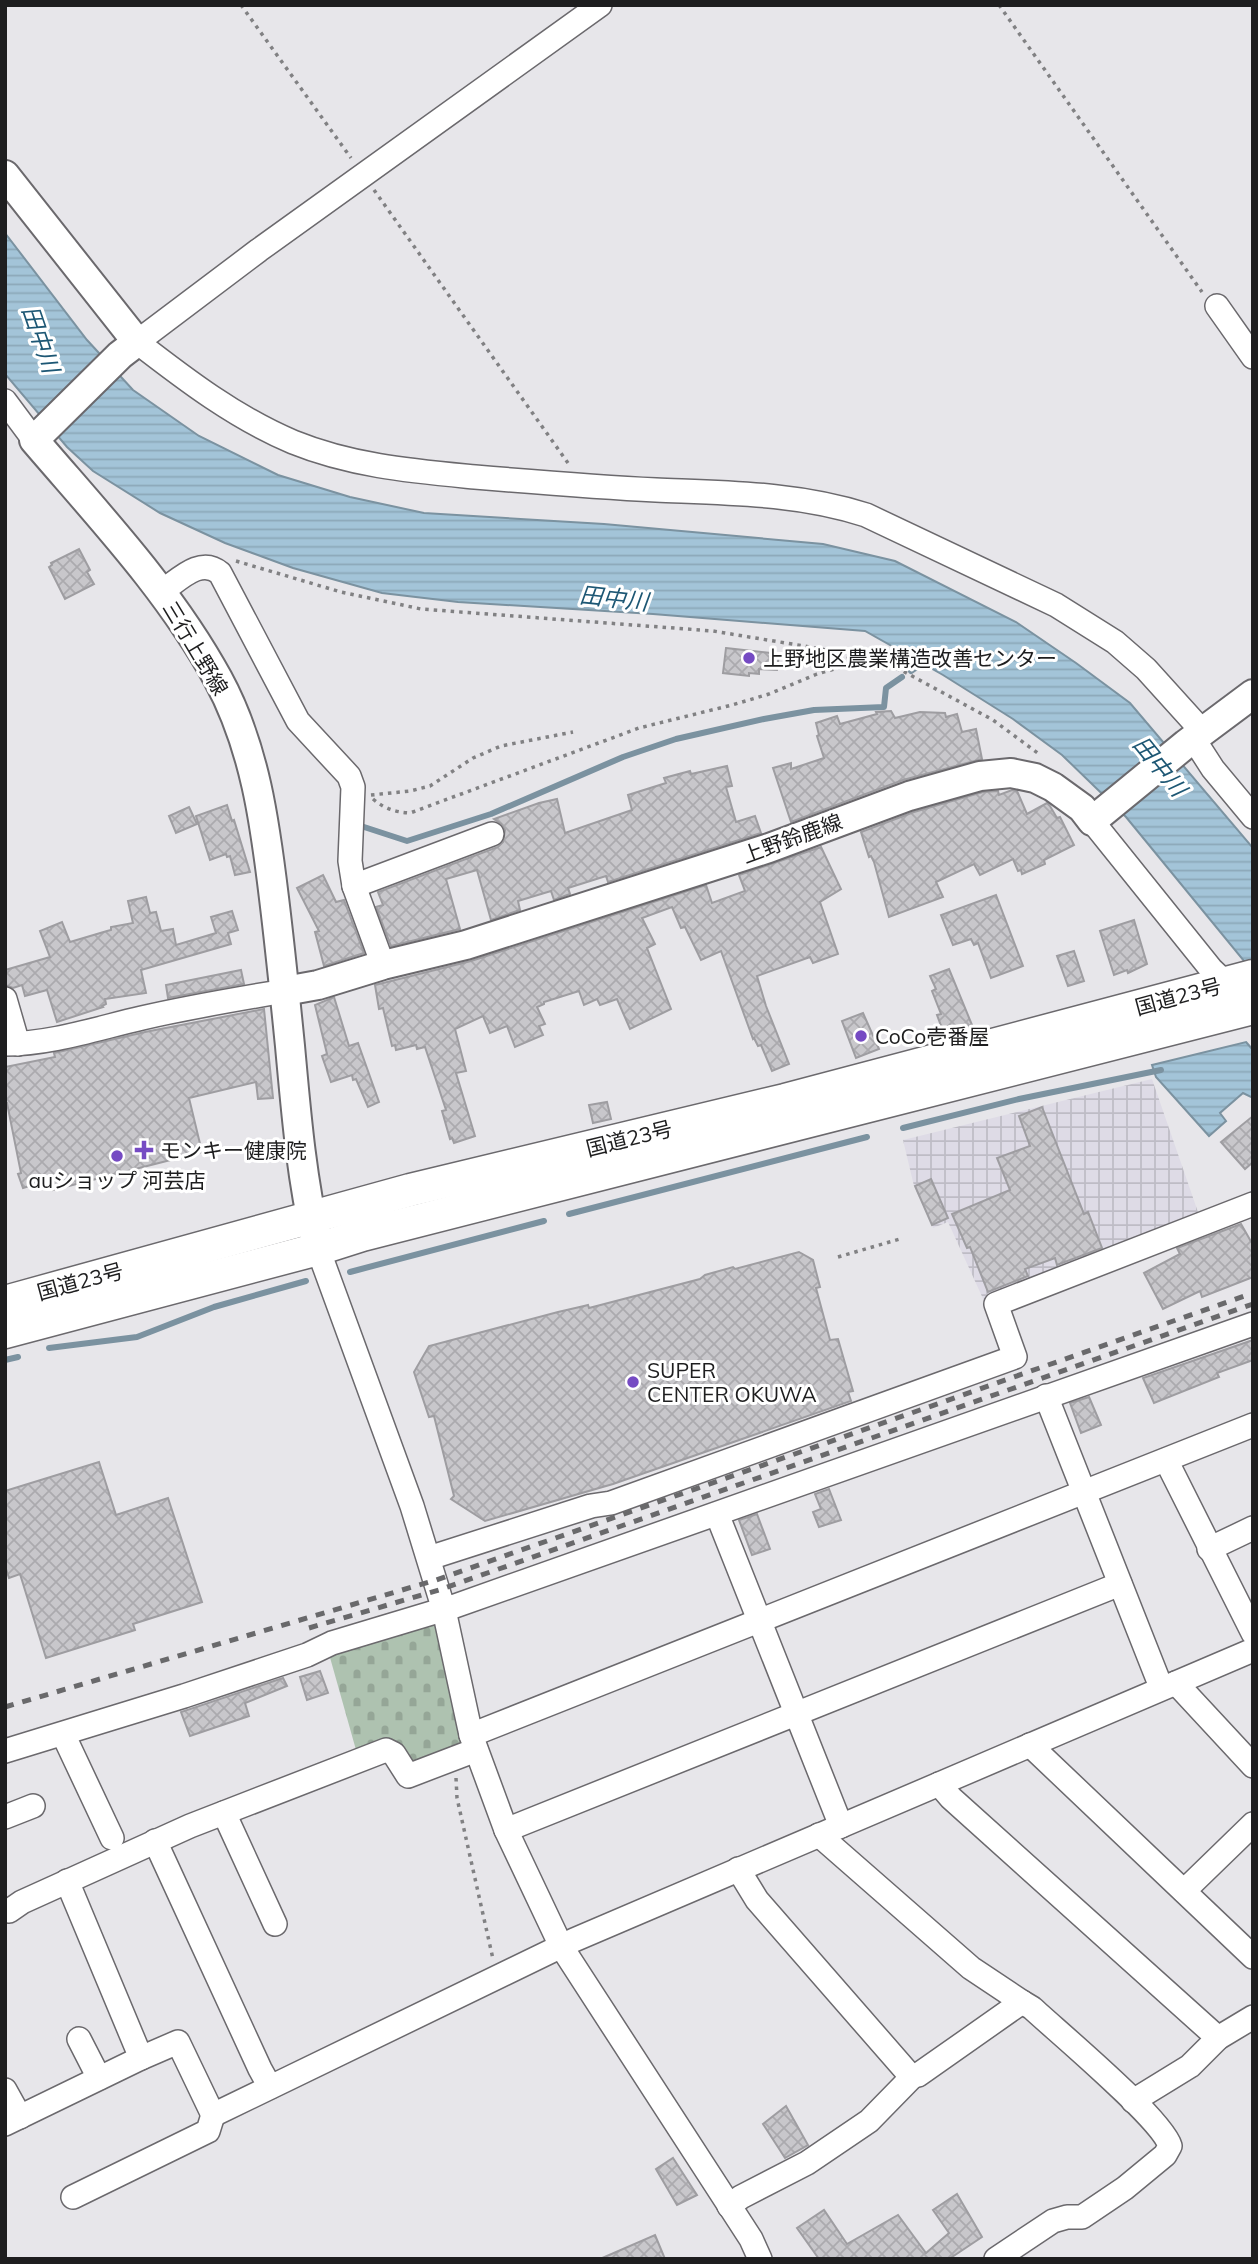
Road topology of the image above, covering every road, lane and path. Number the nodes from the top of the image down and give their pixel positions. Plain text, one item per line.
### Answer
1 (241, 5) edge
2 (600, 5) edge
3 (999, 5) edge
4 (5, 175) edge
5 (364, 176) junction
6 (1217, 306) joint
7 (129, 349) junction
8 (1253, 358) edge
9 (5, 401) edge
10 (40, 434) junction
11 (582, 486) junction
12 (208, 566) junction
13 (162, 592) junction
14 (862, 662) junction
15 (1253, 694) edge
16 (573, 732) dead end
17 (1194, 738) junction
18 (1047, 761) dead end
19 (1098, 815) junction
20 (1253, 817) edge
21 (492, 834) dead end
22 (354, 886) junction
23 (383, 965) junction
24 (1238, 980) edge
25 (285, 991) junction
26 (5, 999) edge
27 (1252, 1009) edge
28 (11, 1044) edge
29 (1253, 1204) edge
30 (311, 1218) junction
31 (900, 1239) dead end
32 (318, 1249) junction
33 (838, 1257) dead end
34 (5, 1301) edge
35 (1253, 1324) edge
36 (5, 1332) edge
37 (1046, 1396) junction
38 (1253, 1425) edge
39 (1166, 1460) junction
40 (1084, 1493) junction
41 (717, 1514) junction
42 (1253, 1528) edge
43 (1209, 1549) junction
44 (429, 1558) junction
45 (1120, 1584) junction
46 (444, 1610) junction
47 (759, 1622) junction
48 (1253, 1633) edge
49 (1253, 1650) edge
50 (1169, 1685) junction
51 (796, 1715) junction
52 (63, 1734) junction
53 (1030, 1745) junction
54 (469, 1748) junction
55 (5, 1751) edge
56 (1253, 1766) edge
57 (939, 1784) junction
58 (33, 1806) dead end
59 (224, 1813) junction
60 (5, 1817) edge
61 (1253, 1824) edge
62 (841, 1826) junction
63 (506, 1830) junction
64 (819, 1835) junction
65 (111, 1838) dead end
66 (155, 1841) junction
67 (738, 1869) junction
68 (67, 1881) junction
69 (1184, 1891) junction
70 (9, 1911) dead end
71 (275, 1924) dead end
72 (562, 1946) junction
73 (1253, 1957) edge
74 (496, 1978) junction
75 (1022, 2002) junction
76 (1253, 2017) edge
77 (1218, 2038) junction
78 (79, 2039) dead end
79 (141, 2058) junction
80 (913, 2076) junction
81 (99, 2078) junction
82 (270, 2087) junction
83 (5, 2090) edge
84 (1133, 2101) junction
85 (213, 2115) junction
86 (13, 2120) edge
87 (73, 2197) dead end
88 (729, 2206) junction
89 (756, 2257) edge
90 (996, 2259) edge

1 - 5 path
2 - 5 street
3 - 6 path
4 - 7 main road
5 - 7 street
5 - 11 path
6 - 8 street
7 - 10 main road
7 - 11 street
9 - 10 street
10 - 13 main road, 三行上野線
11 - 17 street
12 - 13 street
12 - 14 path
12 - 22 street
13 - 25 main road, 三行上野線
14 - 16 path
14 - 18 path
15 - 17 main road
17 - 19 main road
17 - 20 street
19 - 23 main road, 上野鈴鹿線
19 - 24 street
21 - 22 street
22 - 23 street
23 - 25 main road, 上野鈴鹿線
24 - 27 street
24 - 30 highway, 国道23号
25 - 28 street
25 - 30 main road, 三行上野線
26 - 28 street
27 - 32 highway, 国道23号
29 - 44 street
30 - 32 main road, 三行上野線
30 - 34 highway, 国道23号
31 - 33 path
32 - 36 highway, 国道23号
32 - 44 street
35 - 37 street
37 - 40 street
37 - 41 street
38 - 39 street
39 - 40 street
39 - 43 street
40 - 45 street
40 - 47 street
41 - 46 street
41 - 47 street
42 - 43 street
43 - 48 street
44 - 46 street
45 - 50 street
45 - 51 street
46 - 52 street
46 - 54 street
47 - 51 street
47 - 54 street
49 - 50 street
50 - 53 street
50 - 56 street
51 - 62 street
51 - 63 street
52 - 55 street
52 - 65 street
53 - 57 street
53 - 69 street
54 - 59 street
54 - 63 street
54 - 74 path
57 - 62 street
57 - 77 street
58 - 60 street
59 - 66 street
59 - 71 street
61 - 69 street
62 - 64 street
63 - 72 street
64 - 67 street
64 - 75 street
66 - 68 street
66 - 82 street
67 - 72 street
67 - 80 street
68 - 70 street
68 - 79 street
69 - 73 street
72 - 74 street
72 - 88 street
74 - 82 street
75 - 80 street
75 - 84 street
76 - 77 street
77 - 84 street
78 - 81 street
79 - 81 street
79 - 85 street
80 - 88 street
81 - 86 street
82 - 85 street
83 - 86 street
84 - 90 street
85 - 87 street
88 - 89 street

